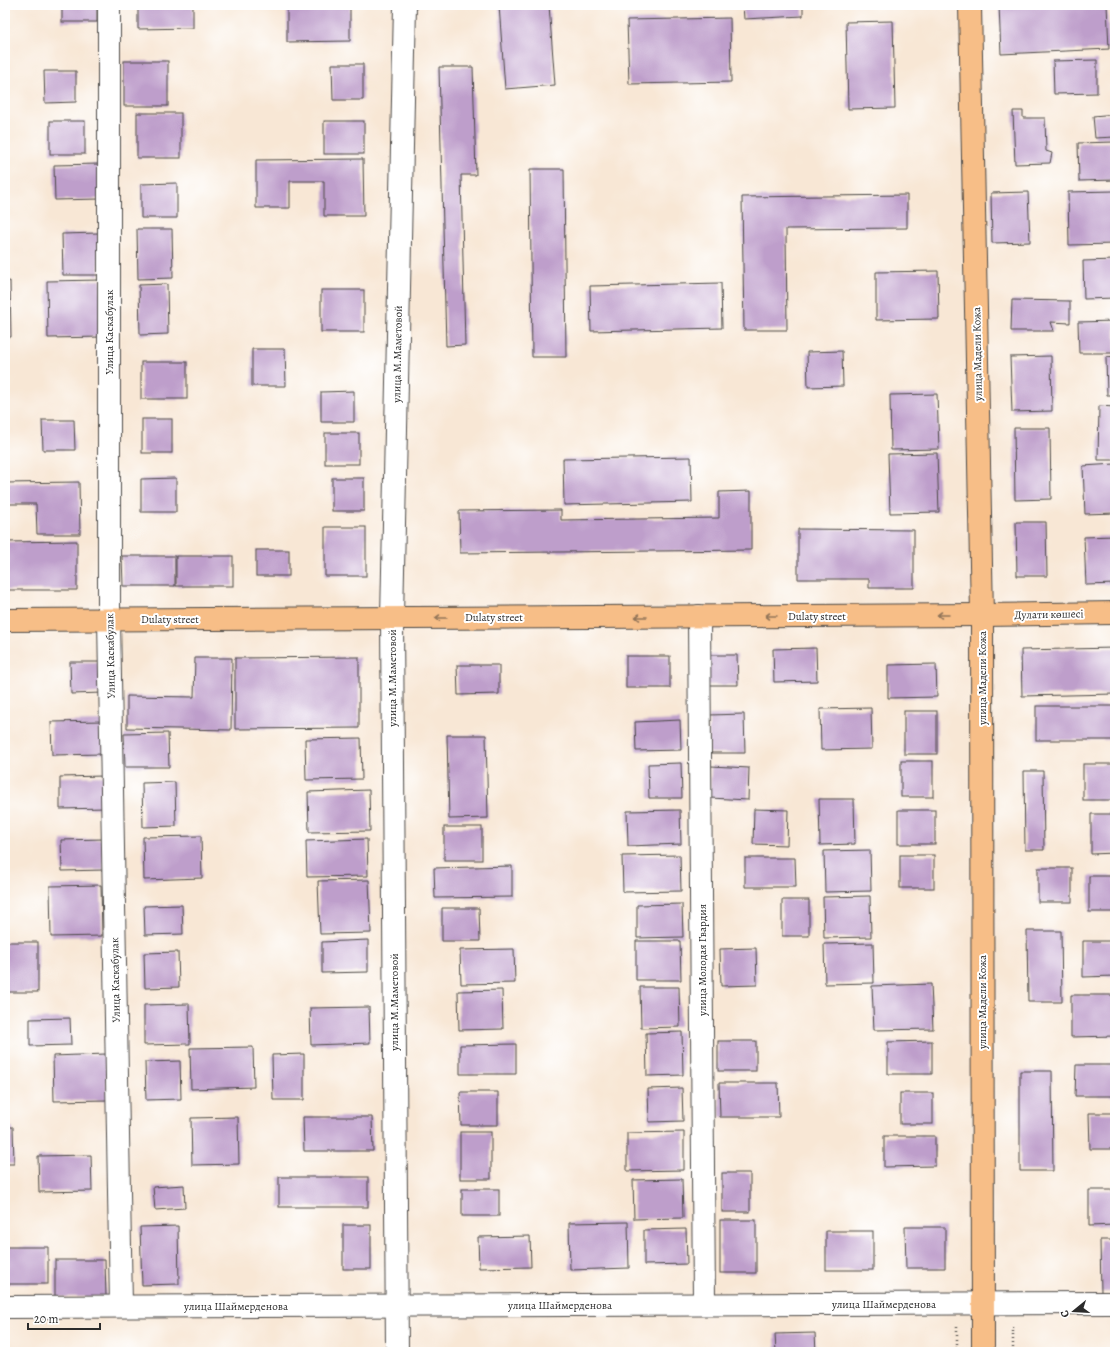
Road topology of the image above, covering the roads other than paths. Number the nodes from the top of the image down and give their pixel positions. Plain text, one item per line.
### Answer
1 (109, 5) edge
2 (405, 5) edge
3 (970, 5) edge
4 (1115, 613) edge
5 (982, 615) junction
6 (699, 616) junction
7 (392, 618) junction
8 (109, 619) junction
9 (5, 620) edge
10 (982, 1303) junction
11 (1115, 1303) edge
12 (704, 1304) junction
13 (396, 1305) junction
14 (5, 1306) edge
15 (121, 1306) junction
16 (397, 1352) edge
17 (983, 1352) edge

1 - 8 street, Улица Каскабулак
2 - 7 street, улица М.Маметовой
3 - 5 main road, улица Мадели Кожа
4 - 5 main road, Дулати көшесі
5 -> 6 main road, Dulaty street
5 - 10 main road, улица Мадели Кожа
6 -> 7 main road, Dulaty street
6 - 12 street, улица Молодая Гвардия
7 - 8 main road, Dulaty street
7 - 13 street, улица М.Маметовой
8 - 9 main road, Dulaty street
8 - 15 street, Улица Каскабулак
10 - 11 street, улица Шаймерденова
10 - 12 street, улица Шаймерденова
10 - 17 main road, улица Мадели Кожа
12 - 13 street, улица Шаймерденова
13 - 15 street, улица Шаймерденова
13 - 16 street, улица М.Маметовой
14 - 15 street, улица Шаймерденова

